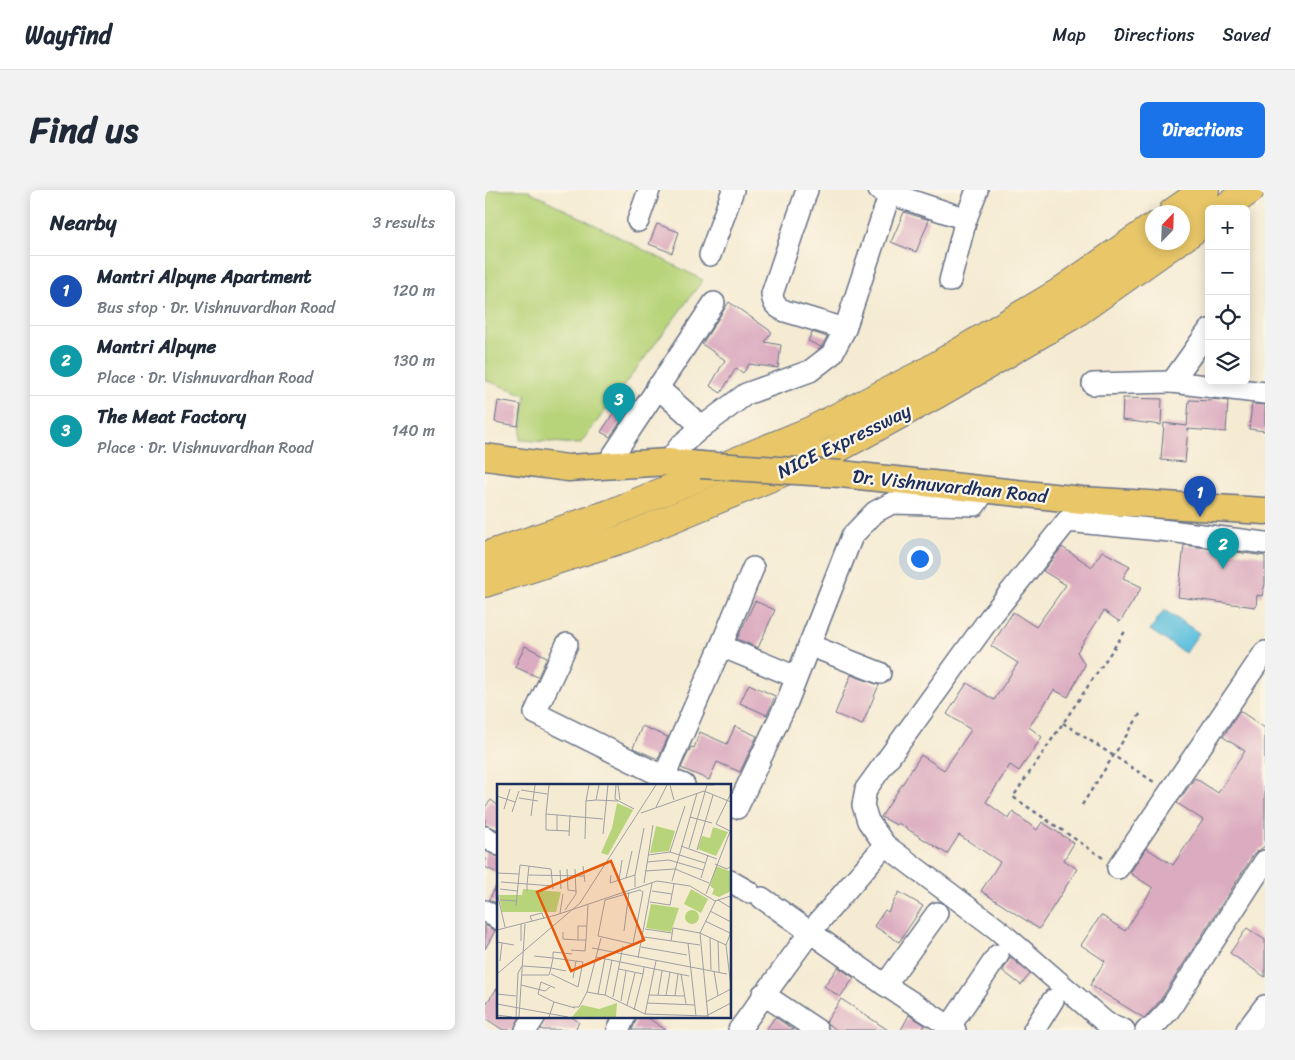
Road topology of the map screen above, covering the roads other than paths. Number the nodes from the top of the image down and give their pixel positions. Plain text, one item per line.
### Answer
1 (733, 190) edge
2 (807, 190) edge
3 (977, 190) edge
4 (1205, 190) edge
5 (1249, 190) edge
6 (887, 191) edge
7 (644, 192) edge
8 (1183, 205) edge
9 (1228, 205) edge
10 (966, 219) junction
11 (638, 221) dead end
12 (1205, 222) edge
13 (1145, 233) edge
14 (1190, 233) edge
15 (1164, 250) edge
16 (709, 255) dead end
17 (950, 281) dead end
18 (714, 304) dead end
19 (845, 329) junction
20 (1205, 336) edge
21 (1172, 382) junction
22 (1093, 384) dead end
23 (657, 387) junction
24 (1265, 392) edge
25 (702, 426) junction
26 (485, 457) edge
27 (669, 462) junction
28 (606, 466) junction
29 (986, 489) junction
30 (1265, 511) edge
31 (1158, 518) junction
32 (1265, 543) edge
33 (485, 556) edge
34 (753, 568) dead end
35 (485, 583) edge
36 (567, 644) dead end
37 (809, 645) junction
38 (721, 646) junction
39 (1265, 652) edge
40 (880, 674) dead end
41 (796, 678) junction
42 (664, 777) junction
43 (682, 784) edge
44 (732, 811) edge
45 (485, 837) edge
46 (497, 844) edge
47 (885, 845) junction
48 (1265, 861) edge
49 (1118, 868) road end
50 (731, 882) edge
51 (485, 911) edge
52 (937, 913) dead end
53 (497, 918) edge
54 (811, 931) junction
55 (998, 955) dead end
56 (885, 985) junction
57 (763, 994) junction
58 (1053, 1000) dead end
59 (1265, 1006) edge
60 (534, 1018) edge
61 (624, 1018) edge
62 (952, 1028) edge
63 (526, 1030) edge
64 (618, 1030) edge
65 (739, 1030) edge
66 (817, 1030) edge
67 (1034, 1030) edge
68 (1123, 1030) edge
69 (1146, 1030) edge
70 (1247, 1030) edge

1 - 16 street
2 - 19 street
3 - 10 street
4 - 8 highway
5 - 9 highway
6 - 10 street
6 - 19 street
7 - 11 street
10 - 17 street
12 - 14 highway
13 - 33 highway, NICE Expressway
15 - 35 highway, NICE Expressway
18 - 23 street
19 - 25 street
20 - 21 street
21 - 22 street
21 - 24 street
23 - 25 street
23 - 28 street
25 - 27 street
26 - 28 main road, Dr. Vishnuvardhan Road
27 - 28 main road, Dr. Vishnuvardhan Road
27 - 29 main road, Dr. Vishnuvardhan Road, bridge
29 - 31 main road, Dr. Vishnuvardhan Road
29 - 37 street
30 - 31 main road, Dr. Vishnuvardhan Road
31 - 32 street
31 - 47 street
34 - 38 street
36 - 42 street
37 - 40 street
37 - 41 street
38 - 41 street
38 - 42 street
39 - 49 street
41 - 44 street
42 - 43 street
45 - 46 street
47 - 54 street
47 - 68 street
48 - 69 street
50 - 54 street
51 - 53 street
52 - 56 street
54 - 56 street
54 - 57 street
55 - 62 street
56 - 62 street
57 - 65 street
57 - 66 street
58 - 67 street
59 - 70 street
60 - 63 street
61 - 64 street

